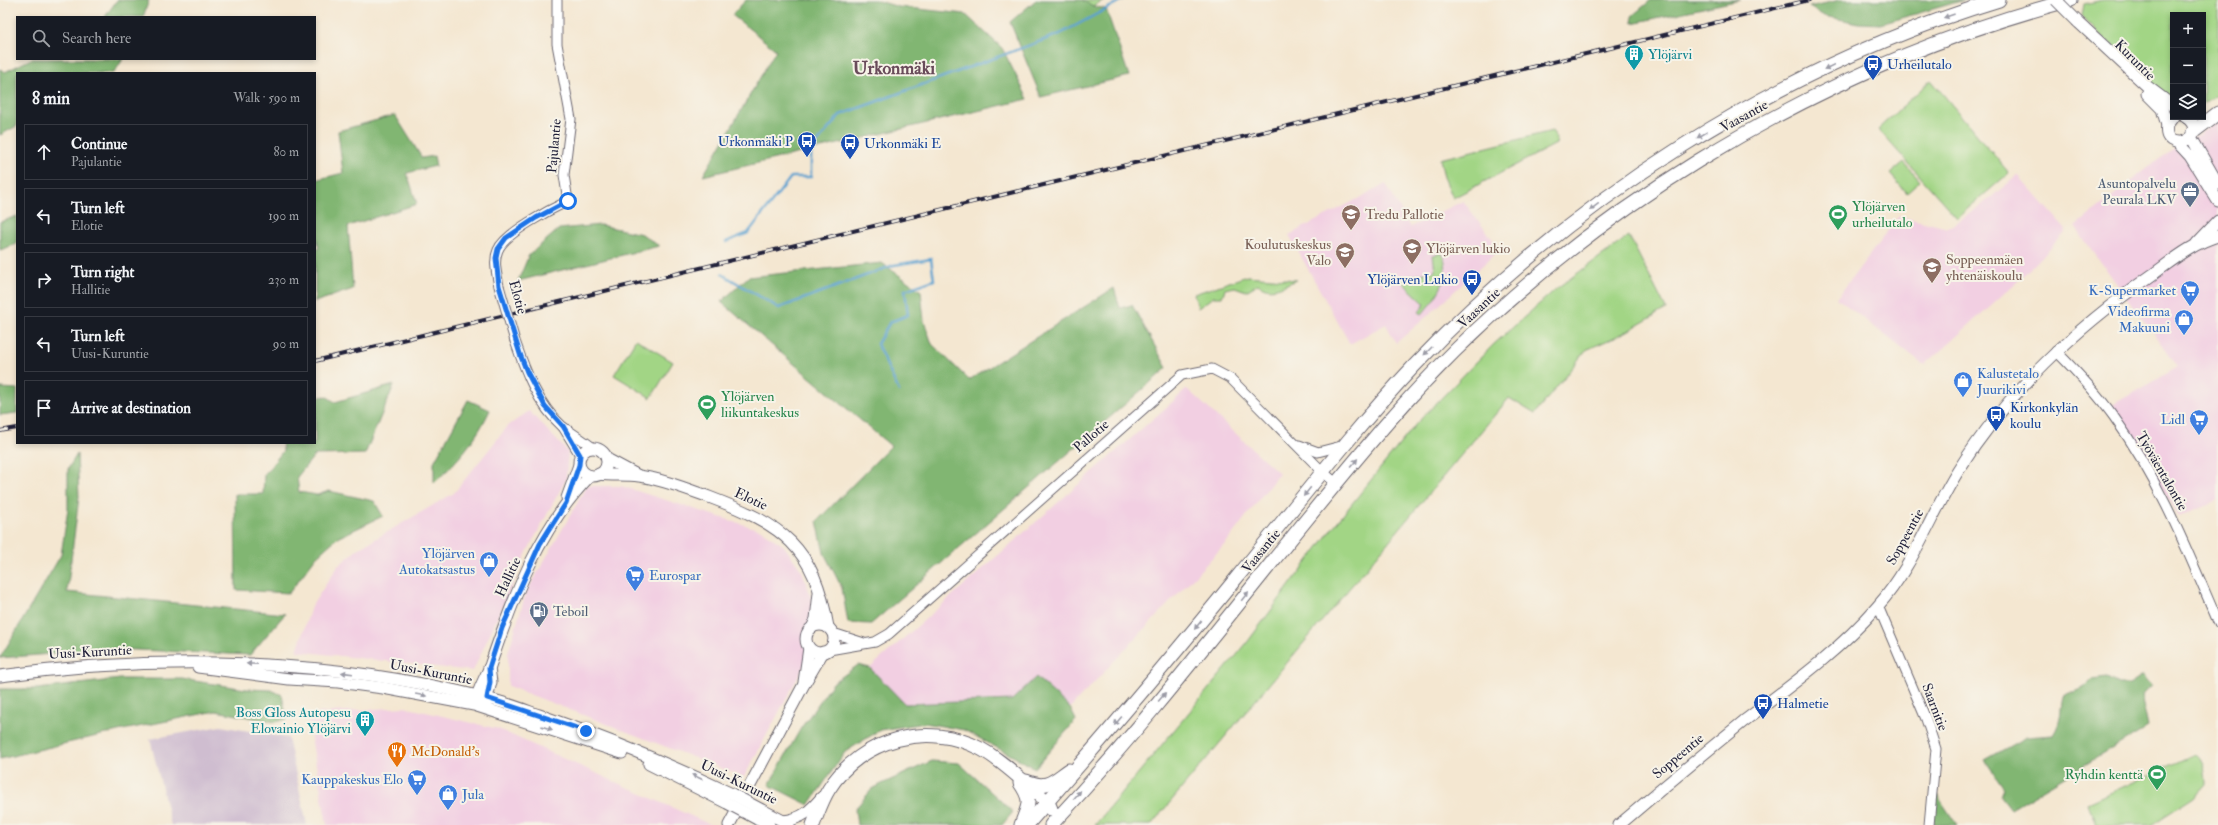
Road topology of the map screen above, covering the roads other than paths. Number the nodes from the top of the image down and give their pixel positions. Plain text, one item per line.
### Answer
1 (557, 0) edge
2 (1999, 0) edge
3 (2056, 0) edge
4 (2071, 0) edge
5 (2092, 37) junction
6 (2170, 104) edge
7 (2218, 104) edge
8 (2206, 111) edge
9 (2218, 113) edge
10 (2189, 120) edge
11 (2170, 121) edge
12 (2192, 134) junction
13 (2177, 142) junction
14 (2218, 184) edge
15 (2218, 201) edge
16 (2218, 221) edge
17 (2218, 236) edge
18 (2195, 245) junction
19 (496, 258) joint
20 (2056, 351) junction
21 (563, 426) junction
22 (1295, 444) junction
23 (1345, 445) junction
24 (592, 448) junction
25 (607, 459) junction
26 (580, 460) junction
27 (1323, 472) junction
28 (595, 475) junction
29 (638, 476) junction
30 (1337, 484) junction
31 (566, 503) junction
32 (819, 592) junction
33 (1878, 606) junction
34 (2218, 622) edge
35 (813, 626) junction
36 (831, 630) junction
37 (864, 644) junction
38 (809, 648) junction
39 (826, 651) junction
40 (0, 676) edge
41 (803, 686) junction
42 (480, 702) junction
43 (1088, 756) junction
44 (1017, 778) junction
45 (828, 790) junction
46 (1048, 802) junction
47 (760, 814) junction
48 (788, 823) edge
49 (729, 825) edge
50 (769, 825) edge
51 (813, 825) edge
52 (1021, 825) edge
53 (1027, 825) edge
54 (1051, 825) edge
55 (1619, 825) edge
56 (1929, 825) edge

1 - 19 street, Pajulantie
2 -> 23 highway, Vaasantie
3 - 5 main road, Kuruntie, bridge
30 -> 4 highway, Vaasantie
5 - 6 main road, Kuruntie
5 - 11 main road, Kuruntie
7 - 8 highway
9 - 12 highway
10 - 12 main road
11 - 13 main road, Kuruntie
12 - 13 main road
12 - 14 main road
13 - 15 main road
16 - 18 main road, Soppeentie
17 - 18 main road, Soppeentie
18 - 20 main road, Soppeentie
19 - 21 street, Elotie, bridge
20 - 33 main road, Soppeentie
20 - 34 street, Työväentalontie
21 - 24 street, Elotie
21 - 26 street, Elotie
22 - 23 street
22 - 27 street, Pallotie
22 - 37 street, Pallotie
23 - 27 highway, Vaasantie
24 - 25 main road
24 - 26 main road
25 - 28 main road
25 - 29 main road, Elotie
26 - 28 main road
26 - 31 main road, Hallitie
27 - 30 street, Pallotie
27 -> 43 highway, Vaasantie
28 - 29 main road, Elotie
28 - 31 main road, Hallitie
29 - 32 main road, Elotie
54 -> 30 highway, Vaasantie
31 - 42 main road, Hallitie
32 - 35 main road, Elotie
32 - 36 main road, Elotie
33 - 55 main road, Soppeentie
33 - 56 street, Saarnitie
35 - 36 main road
35 - 38 main road
36 - 37 street
36 - 39 main road
37 - 39 street, Pallotie
38 - 39 main road
38 - 41 main road
39 - 41 main road
40 - 42 main road, Uusi-Kuruntie
41 - 49 main road
42 - 47 main road, Uusi-Kuruntie, bridge
43 - 44 highway
43 - 46 highway, Vaasantie
44 - 45 highway
44 - 46 highway
44 - 52 highway
45 - 48 main road
45 - 51 highway
46 - 53 highway, Vaasantie
46 - 54 highway
47 - 48 main road, Uusi-Kuruntie
47 - 50 main road, Uusi-Kuruntie

